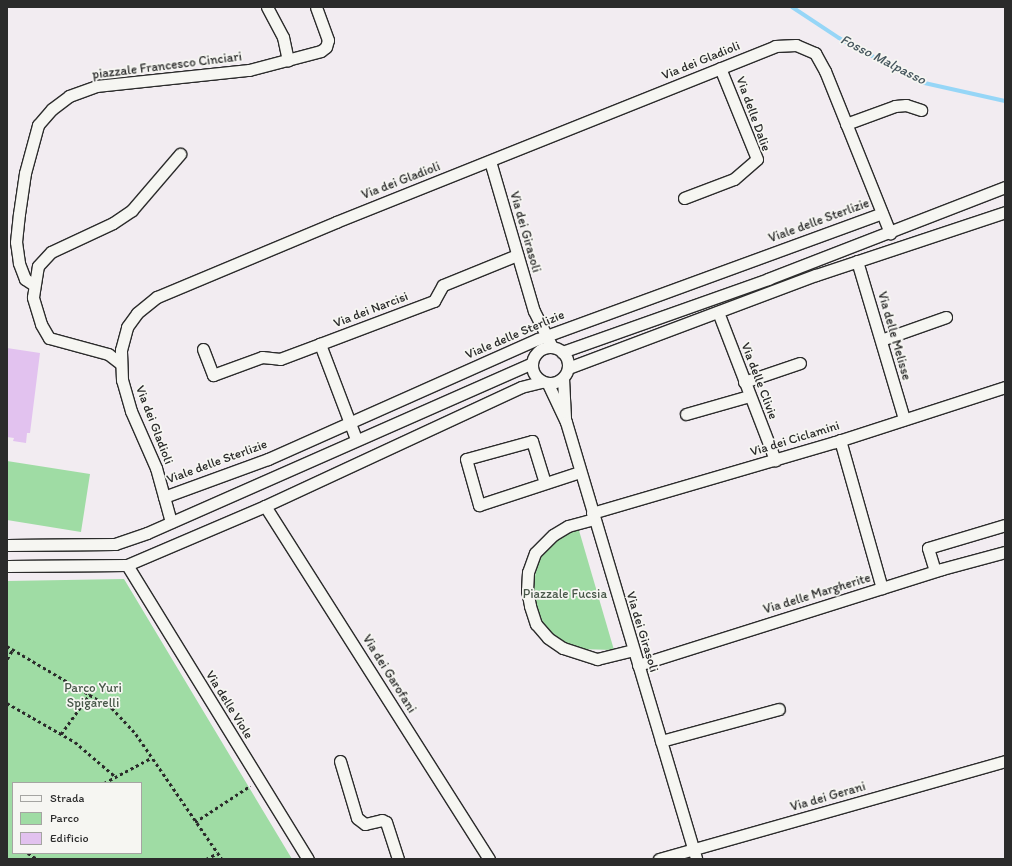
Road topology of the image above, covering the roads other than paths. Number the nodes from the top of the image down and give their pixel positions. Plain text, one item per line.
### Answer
1 (267, 7) edge
2 (316, 7) edge
3 (288, 60) junction
4 (720, 68) junction
5 (921, 110) dead end
6 (846, 124) junction
7 (180, 154) dead end
8 (490, 161) junction
9 (1005, 187) edge
10 (684, 198) dead end
11 (1005, 212) edge
12 (882, 213) junction
13 (890, 233) junction
14 (517, 255) junction
15 (858, 261) junction
16 (34, 285) junction
17 (718, 312) junction
18 (946, 317) dead end
19 (541, 338) junction
20 (881, 340) junction
21 (320, 344) junction
22 (552, 347) junction
23 (203, 349) dead end
24 (537, 352) junction
25 (562, 352) junction
26 (800, 363) dead end
27 (121, 364) junction
28 (531, 364) junction
29 (566, 373) junction
30 (744, 382) junction
31 (544, 383) junction
32 (1005, 387) edge
33 (749, 396) junction
34 (686, 414) dead end
35 (904, 419) junction
36 (349, 422) junction
37 (566, 422) junction
38 (356, 440) junction
39 (840, 440) junction
40 (775, 460) junction
41 (580, 472) junction
42 (545, 483) junction
43 (164, 497) junction
44 (265, 506) junction
45 (593, 516) junction
46 (171, 522) junction
47 (1005, 525) edge
48 (7, 545) edge
49 (1005, 552) edge
50 (127, 565) junction
51 (7, 566) edge
52 (935, 571) junction
53 (882, 588) junction
54 (633, 650) junction
55 (638, 665) junction
56 (780, 709) dead end
57 (661, 741) junction
58 (340, 761) dead end
59 (1005, 761) edge
60 (694, 854) edge
61 (308, 859) edge
62 (398, 859) edge
63 (489, 859) edge
64 (659, 859) edge

1 - 3 street
2 - 3 street, piazzale Francesco Cinciari
3 - 16 street, piazzale Francesco Cinciari
4 - 6 street, Via dei Gladioli
4 - 8 street, Via dei Gladioli
4 - 10 street, Via delle Dalie
5 - 6 street
6 - 12 street, Via dei Gladioli
7 - 16 street
8 - 14 street, Via dei Girasoli
8 - 27 street, Via dei Gladioli
9 - 13 street
11 - 15 street
12 - 13 street, Via dei Gladioli
12 - 19 street, Viale delle Sterlizie
13 - 25 street
14 - 19 street, Via dei Girasoli
14 - 21 street, Via dei Narcisi
15 - 17 street
15 - 20 street, Via delle Melisse
16 - 27 street
17 - 29 street
17 - 30 street, Via delle Clivie
18 - 20 street
19 - 22 street, Via dei Girasoli
19 - 24 street, Via dei Girasoli
19 - 36 street, Viale delle Sterlizie
20 - 35 street, Via delle Melisse
21 - 23 street, Via dei Narcisi
21 - 36 street
22 - 24 street
22 - 25 street
24 - 28 street
25 - 29 street
26 - 30 street
27 - 43 street, Via dei Gladioli
28 - 31 street
28 - 38 street
29 - 31 street
29 - 37 street, Via dei Girasoli
30 - 33 street, Via delle Clivie
31 - 37 street, Via dei Girasoli
31 - 44 street
32 - 35 street, Via dei Ciclamini
33 - 34 street
33 - 40 street, Via delle Clivie
35 - 39 street, Via dei Ciclamini
36 - 38 street
36 - 43 street, Viale delle Sterlizie
37 - 41 street, Via dei Girasoli
38 - 46 street
39 - 40 street, Via dei Ciclamini
39 - 53 street
40 - 45 street, Via dei Ciclamini
41 - 42 street
41 - 45 street, Via dei Girasoli
42 - 42 street
43 - 46 street, Via dei Gladioli
44 - 50 street
44 - 63 street, Via dei Garofani
45 - 54 street, Via dei Girasoli
45 - 54 street
46 - 48 street
47 - 52 street
49 - 52 street, Via delle Margherite
50 - 51 street
50 - 61 street, Via delle Viole
52 - 53 street, Via delle Margherite
53 - 55 street, Via delle Margherite
54 - 55 street, Via dei Girasoli
55 - 57 street, Via dei Girasoli
56 - 57 street
57 - 60 street, Via dei Girasoli
58 - 62 street
59 - 60 street, Via dei Gerani
60 - 64 street, Via dei Gerani

